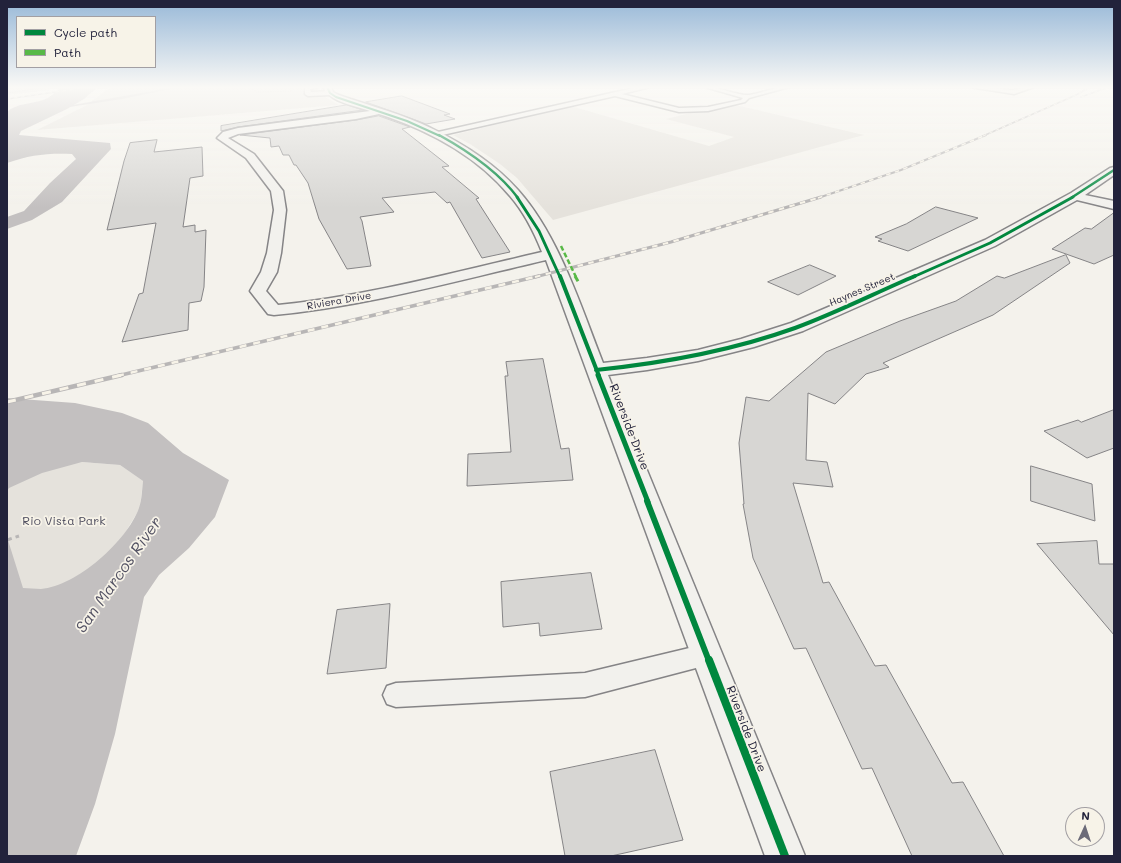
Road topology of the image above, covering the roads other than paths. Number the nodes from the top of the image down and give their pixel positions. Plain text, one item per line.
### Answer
1 (267, 127) edge
2 (423, 127) edge
3 (467, 127) edge
4 (438, 134) junction
5 (1114, 170) edge
6 (1075, 196) junction
7 (1114, 205) edge
8 (551, 254) junction
9 (596, 370) junction
10 (706, 655) junction
11 (396, 696) dead end
12 (785, 856) edge

1 - 8 street, Riviera Drive
2 - 4 street, Riverside Drive
3 - 4 lane
4 - 8 street, Riverside Drive
5 - 6 street, Haynes Street
6 - 7 street
6 - 9 street, Haynes Street
8 - 9 street, Riverside Drive
9 - 10 street, Riverside Drive
10 - 11 lane
10 - 12 street, Riverside Drive

